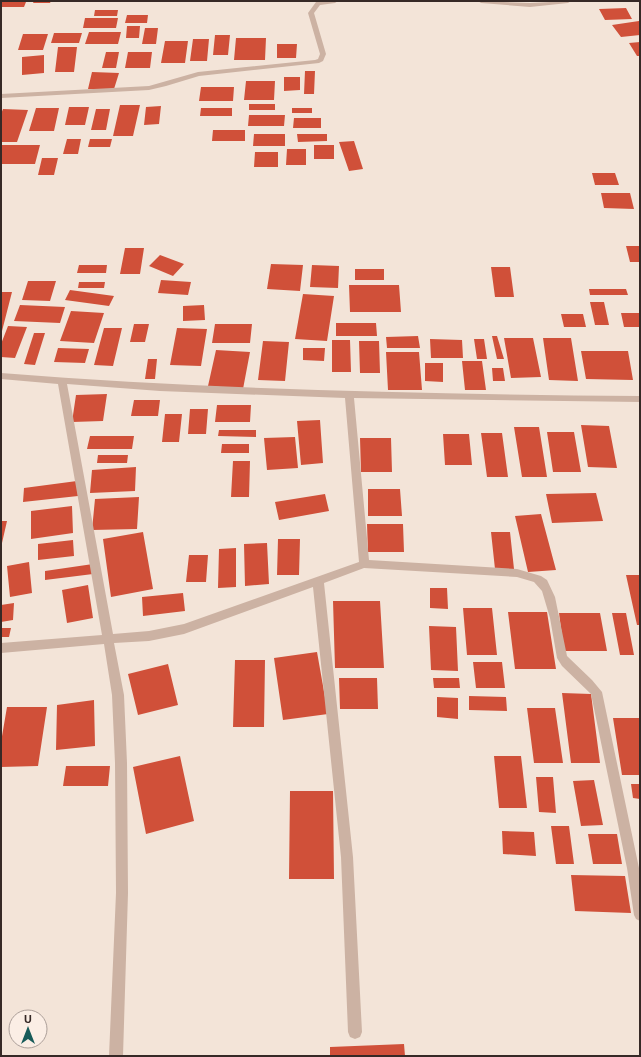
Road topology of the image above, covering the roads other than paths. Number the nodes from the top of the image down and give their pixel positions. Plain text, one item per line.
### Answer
1 (335, 1) edge
2 (481, 1) edge
3 (568, 1) edge
4 (1, 96) edge
5 (1, 376) edge
6 (62, 382) junction
7 (349, 395) junction
8 (640, 399) edge
9 (364, 564) junction
10 (318, 580) junction
11 (108, 641) junction
12 (1, 648) edge
13 (640, 915) edge
14 (355, 1032) dead end
15 (116, 1056) edge

1 - 4 street
2 - 3 street
5 - 6 street
6 - 7 street
6 - 11 street
7 - 8 street
7 - 9 street
9 - 10 street
9 - 13 street
10 - 11 street
10 - 14 street
11 - 12 street
11 - 15 street

